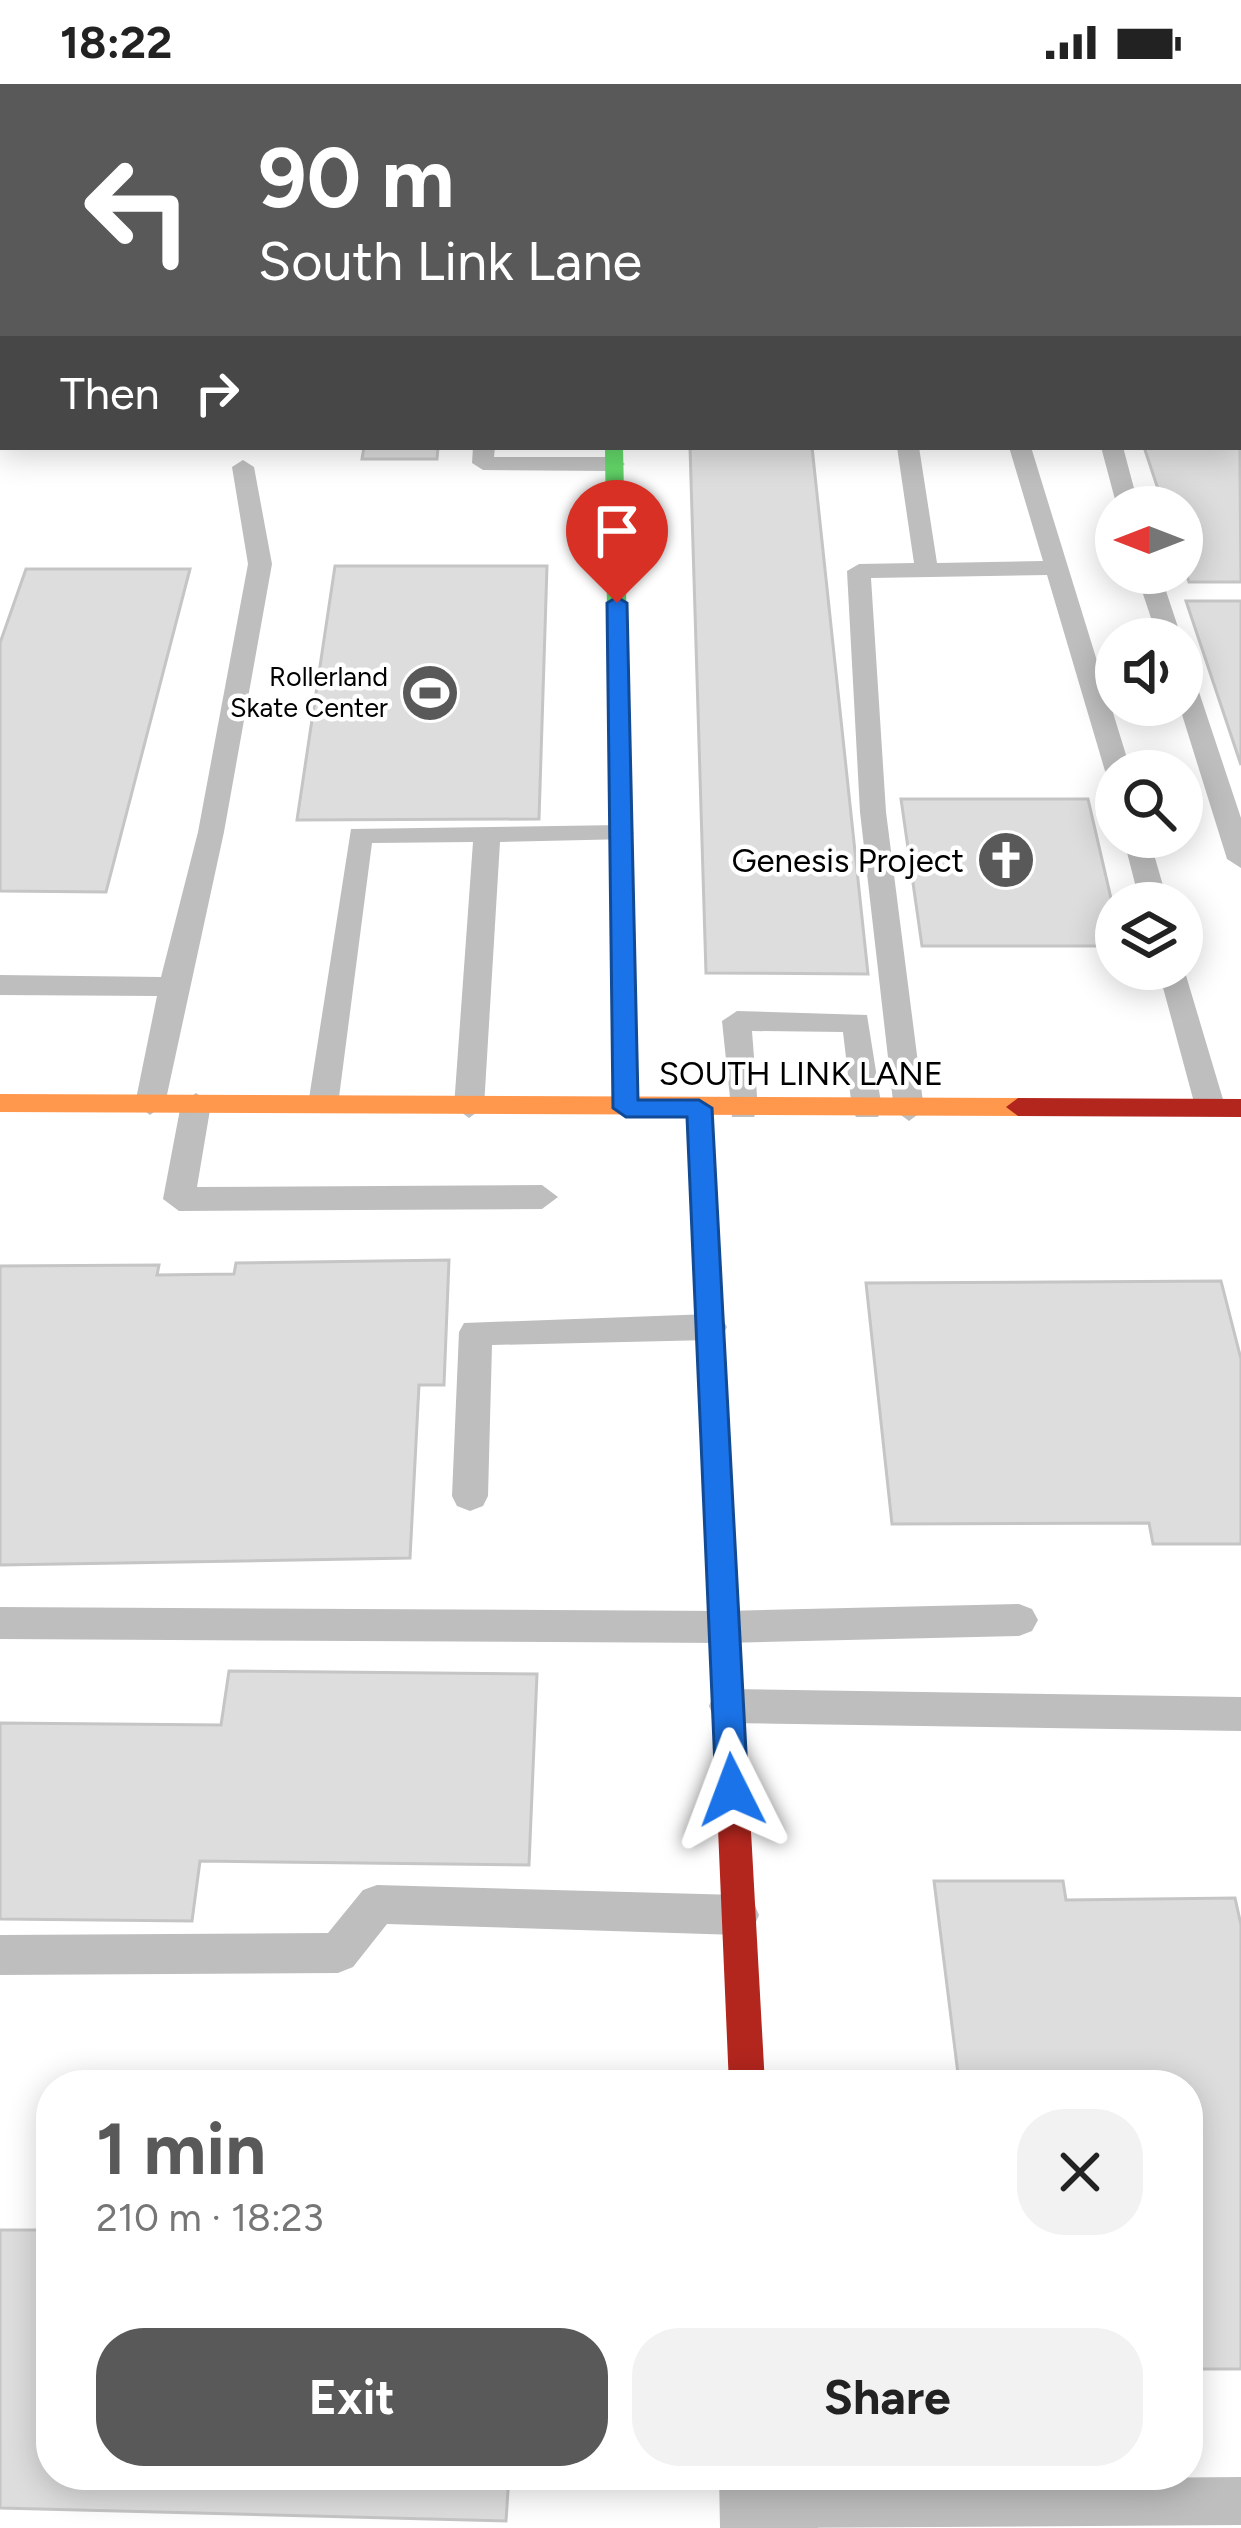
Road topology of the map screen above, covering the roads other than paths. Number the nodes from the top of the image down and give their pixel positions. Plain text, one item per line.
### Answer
1 (484, 450) edge
2 (908, 450) edge
3 (1021, 450) edge
4 (1113, 450) edge
5 (614, 456) edge
6 (243, 467) dead end
7 (1123, 486) edge
8 (1056, 568) junction
9 (926, 569) junction
10 (1198, 726) edge
11 (1112, 750) edge
12 (621, 833) junction
13 (487, 834) junction
14 (1241, 860) edge
15 (0, 985) edge
16 (173, 987) junction
17 (1180, 990) edge
18 (857, 1022) junction
19 (900, 1022) junction
20 (0, 1103) edge
21 (150, 1104) junction
22 (196, 1104) junction
23 (323, 1106) junction
24 (469, 1107) junction
25 (1226, 1107) edge
26 (626, 1108) junction
27 (699, 1108) junction
28 (743, 1109) junction
29 (866, 1109) junction
30 (909, 1110) junction
31 (542, 1197) dead end
32 (710, 1327) junction
33 (470, 1496) dead end
34 (1019, 1620) dead end
35 (0, 1623) edge
36 (725, 1627) junction
37 (728, 1706) junction
38 (1241, 1714) edge
39 (738, 1915) junction
40 (0, 1955) edge
41 (746, 2070) edge
42 (1241, 2501) edge
43 (768, 2503) edge

1 - 5 lane
2 - 9 lane
3 - 8 lane
4 - 7 lane
5 - 12 street
6 - 16 lane
8 - 9 lane
8 - 11 lane
9 - 19 lane
10 - 14 lane
12 - 13 lane
12 - 26 street
13 - 23 lane
13 - 24 lane
15 - 16 lane
16 - 21 lane
17 - 25 lane
18 - 19 lane
18 - 28 lane
18 - 29 lane
19 - 30 lane
20 - 21 street, SOUTH LINK LANE
21 - 22 street, SOUTH LINK LANE
22 - 23 street, SOUTH LINK LANE
22 - 31 lane
23 - 24 street, SOUTH LINK LANE
24 - 26 street, SOUTH LINK LANE
25 - 30 street, SOUTH LINK LANE
26 - 27 street, SOUTH LINK LANE
27 - 28 street, SOUTH LINK LANE
27 - 32 street
28 - 29 street, SOUTH LINK LANE
29 - 30 street, SOUTH LINK LANE
32 - 33 lane
32 - 36 street
34 - 36 lane
35 - 36 lane
36 - 37 street
37 - 38 lane
37 - 39 street
39 - 40 lane
39 - 41 street
42 - 43 lane

